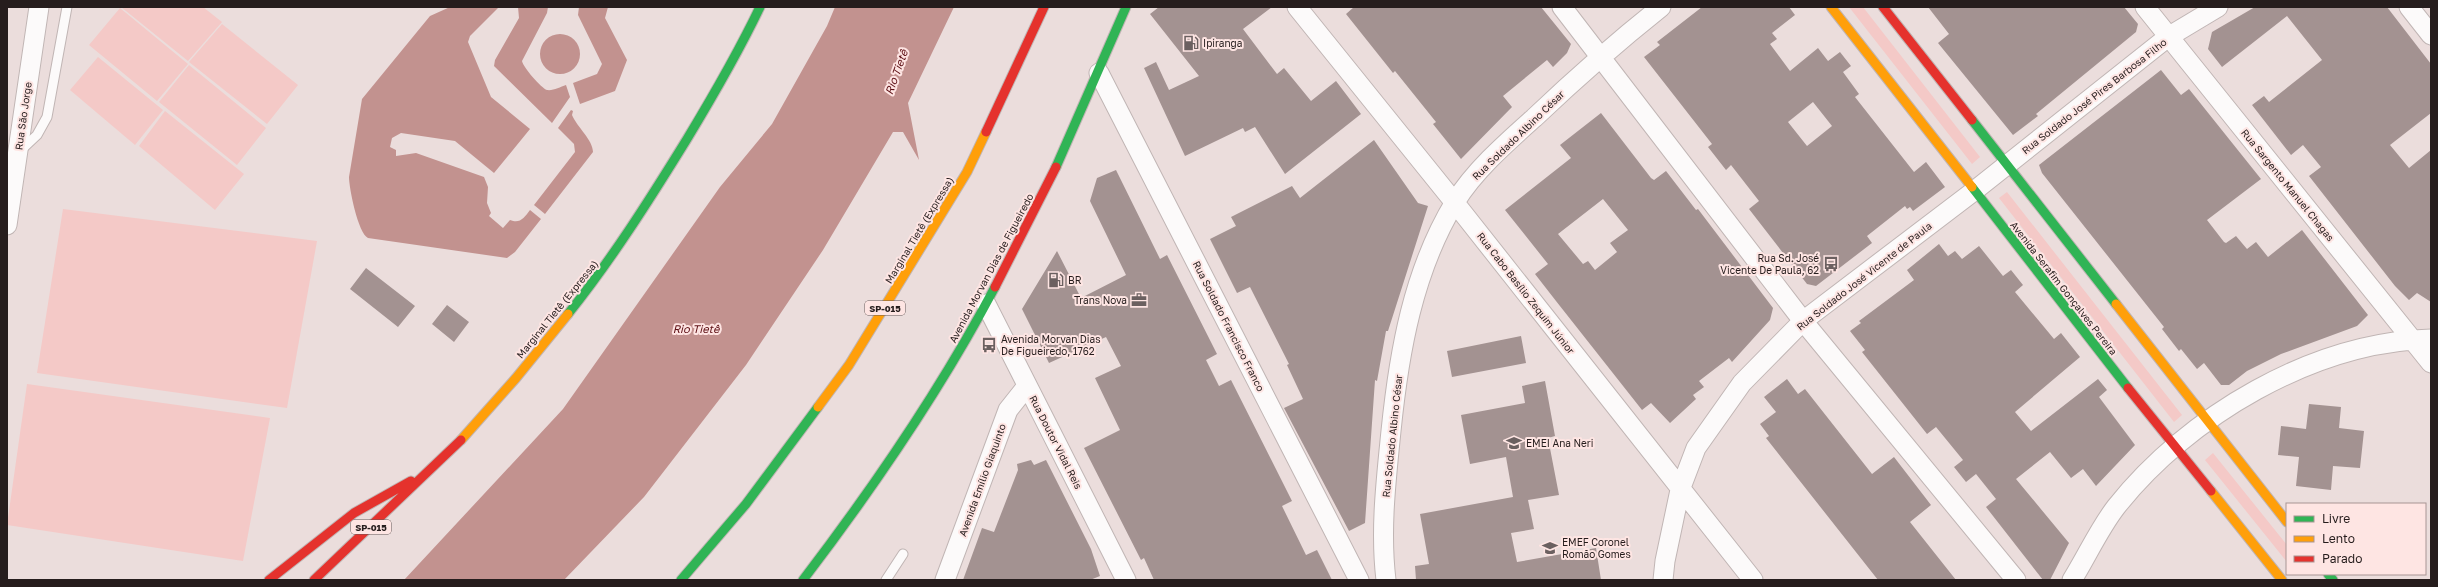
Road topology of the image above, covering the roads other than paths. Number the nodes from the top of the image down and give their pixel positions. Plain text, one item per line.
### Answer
1 (39, 7) edge
2 (67, 7) edge
3 (760, 7) edge
4 (1044, 7) edge
5 (1126, 7) edge
6 (1297, 7) edge
7 (1562, 7) edge
8 (1662, 7) edge
9 (1831, 7) edge
10 (1883, 7) edge
11 (2145, 7) edge
12 (2218, 7) edge
13 (2409, 7) edge
14 (2431, 34) edge
15 (2168, 37) junction
16 (1600, 56) junction
17 (1098, 73) junction
18 (18, 152) junction
19 (2006, 166) junction
20 (1974, 191) junction
21 (1455, 202) junction
22 (7, 225) edge
23 (986, 304) junction
24 (1803, 321) junction
25 (2422, 339) edge
26 (2431, 362) edge
27 (1027, 386) junction
28 (2208, 422) junction
29 (2175, 447) junction
30 (428, 474) junction
31 (1680, 490) junction
32 (2286, 521) edge
33 (903, 554) dead end
34 (269, 580) edge
35 (314, 580) edge
36 (681, 580) edge
37 (803, 580) edge
38 (886, 580) edge
39 (945, 580) edge
40 (1126, 580) edge
41 (1359, 580) edge
42 (1386, 580) edge
43 (1663, 580) edge
44 (1752, 580) edge
45 (2016, 580) edge
46 (2072, 580) edge
47 (2282, 580) edge

1 - 18 street, Rua São Jorge
2 - 18 lane
3 - 30 main road, Marginal Tietê (Expressa) / SP-015
4 - 36 main road, Marginal Tietê (Expressa) / SP-015
5 - 17 main road, Avenida Morvan Dias de Figueiredo
6 - 21 street, Rua Cabo Basílio Zequim Júnior
7 - 16 street
8 - 16 street, Rua Soldado Albino César
9 - 20 main road, Avenida Serafim Gonçalves Pereira
10 - 19 main road
11 - 15 street, Rua Sargento Manuel Chagas
12 - 15 street, Rua Soldado José Pires Barbosa Filho
13 - 14 street
15 - 19 street, Rua Soldado José Pires Barbosa Filho
15 - 25 street, Rua Sargento Manuel Chagas
16 - 21 street, Rua Soldado Albino César
16 - 24 street
17 - 23 main road, Avenida Morvan Dias de Figueiredo
17 - 41 street, Rua Soldado Francisco Franco
18 - 22 street, Rua São Jorge
19 - 20 street, Rua Soldado José Pires Barbosa Filho
19 - 28 main road
20 - 24 street, Rua Soldado José Vicente de Paula
20 - 29 main road, Avenida Serafim Gonçalves Pereira
21 - 31 street, Rua Cabo Basílio Zequim Júnior
21 - 42 street, Rua Soldado Albino César
23 - 27 street, Rua Doutor Vidal Reis
23 - 37 main road, Avenida Morvan Dias de Figueiredo
24 - 31 street, Rua Soldado José Vicente de Paula
24 - 45 street
25 - 26 street, Rua Sargento Manuel Chagas
25 - 28 street
27 - 39 street, Avenida Emílio Giaquinto
27 - 40 street, Rua Doutor Vidal Reis
28 - 29 street
28 - 32 main road
29 - 46 street
29 - 47 main road, Avenida Serafim Gonçalves Pereira
30 - 34 main road
30 - 35 main road, Marginal Tietê (Expressa) / SP-015
31 - 43 street, Rua Soldado José Vicente de Paula
31 - 44 street, Rua Cabo Basílio Zequim Júnior
33 - 38 lane

